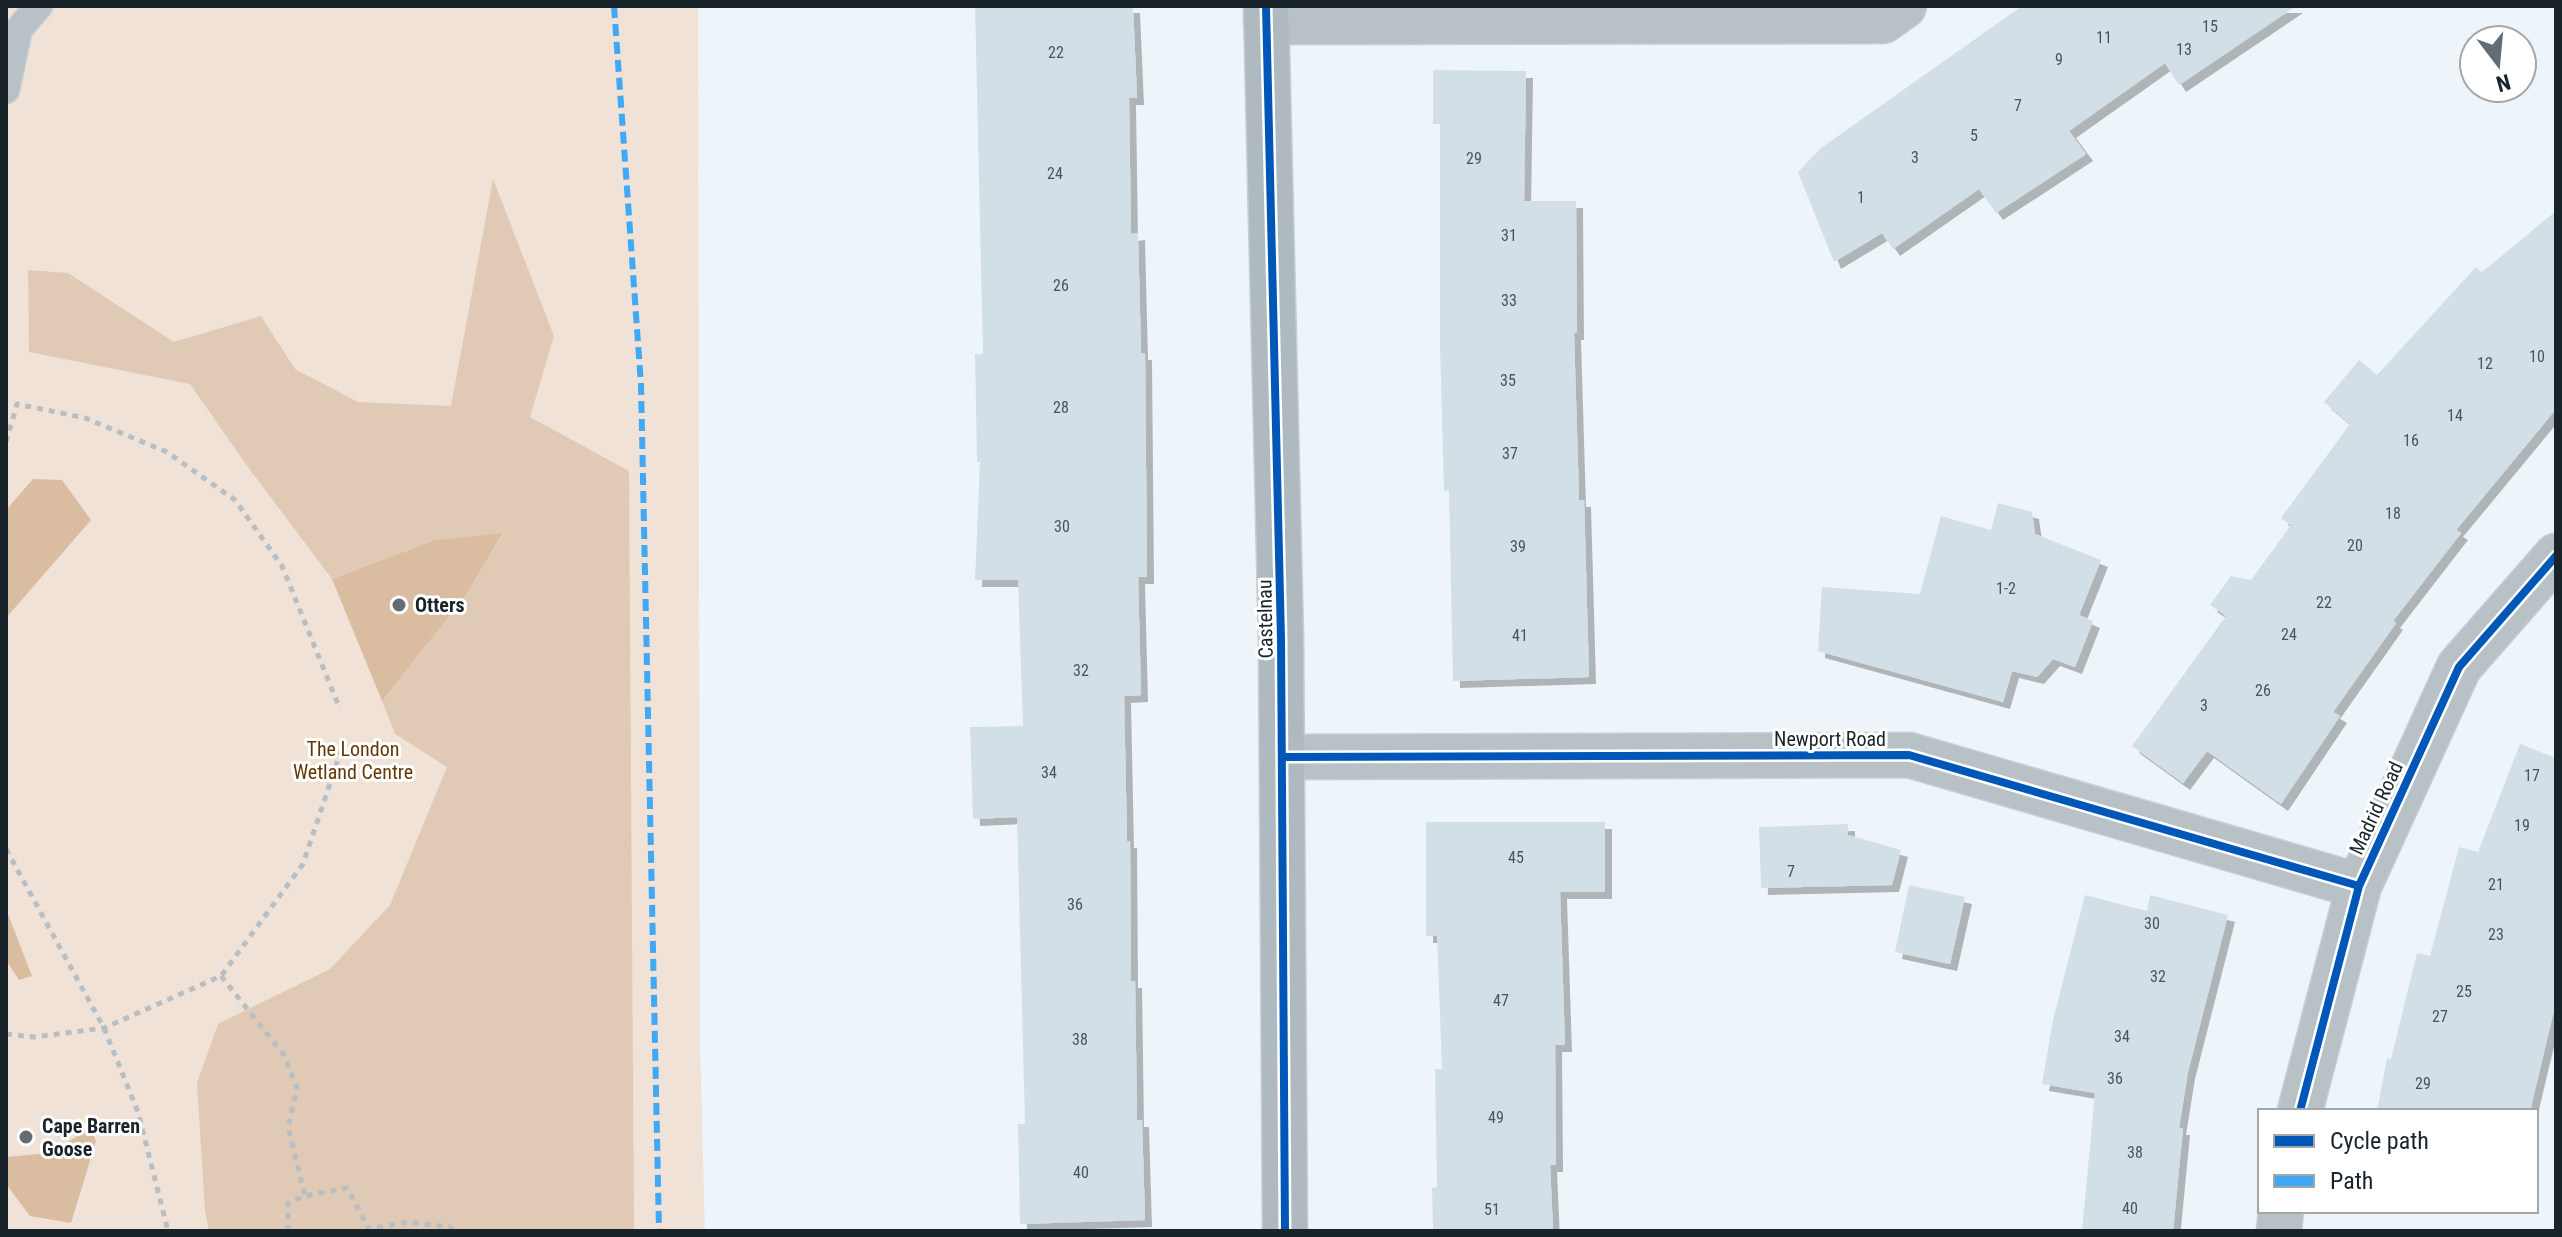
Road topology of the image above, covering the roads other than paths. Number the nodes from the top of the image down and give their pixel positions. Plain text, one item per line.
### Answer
1 (39, 6) edge
2 (1904, 6) edge
3 (1266, 14) edge
4 (6, 90) edge
5 (2556, 556) edge
6 (1282, 757) junction
7 (2359, 886) junction
8 (2301, 1109) edge
9 (1285, 1231) edge

1 - 4 lane
2 - 3 street
3 - 6 main road, Castelnau
5 - 7 street, Madrid Road
6 - 7 street, Newport Road
6 - 9 main road, Castelnau
7 - 8 street, Madrid Road

